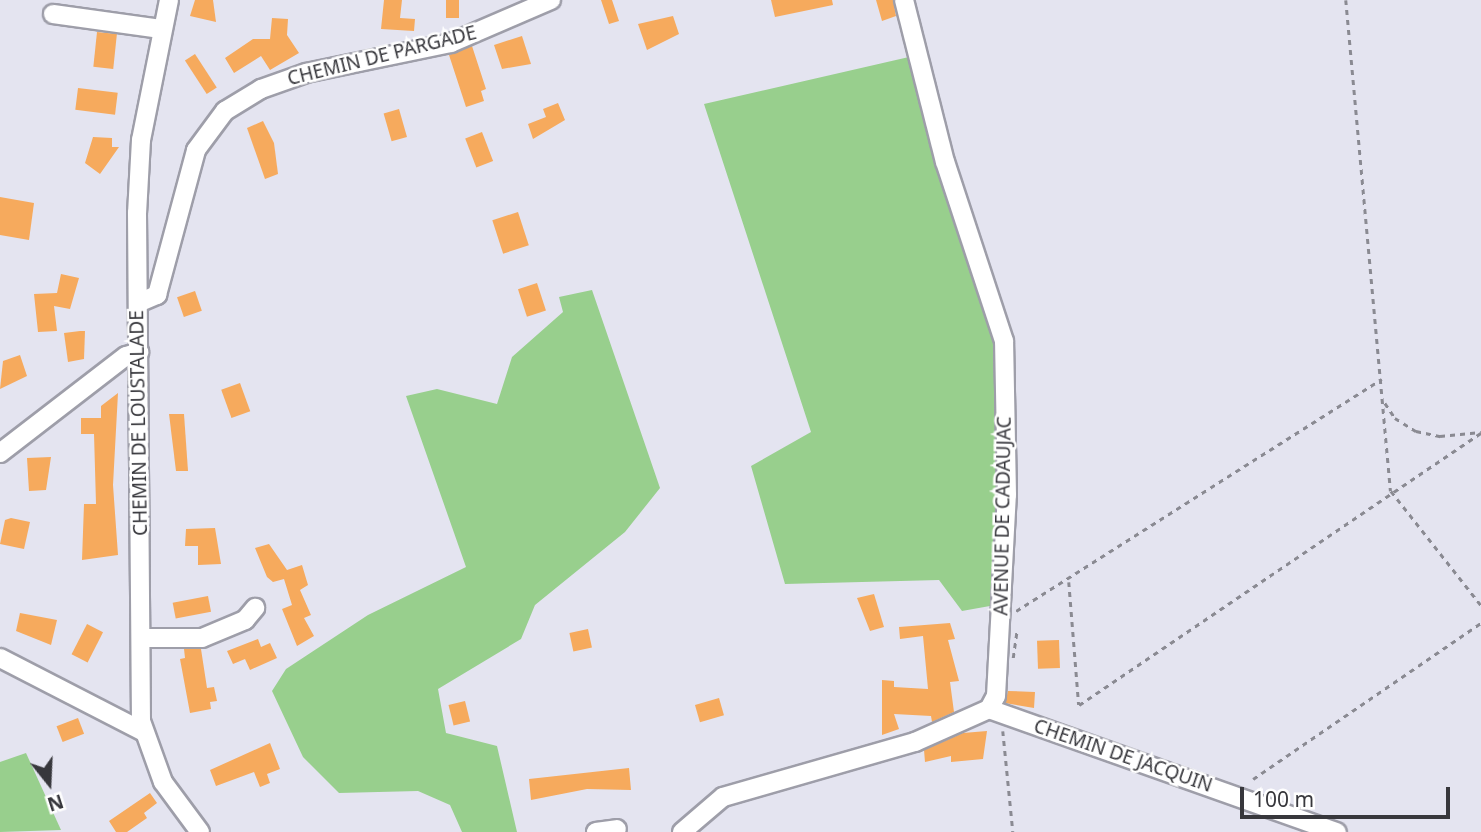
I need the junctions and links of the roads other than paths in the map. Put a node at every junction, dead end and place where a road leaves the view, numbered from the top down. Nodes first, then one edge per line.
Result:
1 (169, 0) edge
2 (551, 0) edge
3 (904, 0) edge
4 (53, 14) dead end
5 (161, 29) junction
6 (138, 303) junction
7 (139, 352) junction
8 (0, 453) edge
9 (255, 608) dead end
10 (141, 638) junction
11 (0, 659) edge
12 (992, 710) junction
13 (142, 731) junction
14 (617, 829) dead end
15 (200, 832) edge
16 (596, 832) edge
17 (682, 832) edge
18 (1337, 832) edge

1 - 5 street, CHEMIN DE LOUSTALADE
2 - 6 street, CHEMIN DE PARGADE
3 - 12 street, AVENUE DE CADAUJAC
4 - 5 street
5 - 6 street, CHEMIN DE LOUSTALADE
6 - 7 street, CHEMIN DE LOUSTALADE
7 - 8 street
7 - 10 street, CHEMIN DE LOUSTALADE
9 - 10 street
10 - 13 street, CHEMIN DE LOUSTALADE
11 - 13 street
12 - 17 street
12 - 18 street, CHEMIN DE JACQUIN
13 - 15 street, CHEMIN DE LOUSTALADE
14 - 16 street

